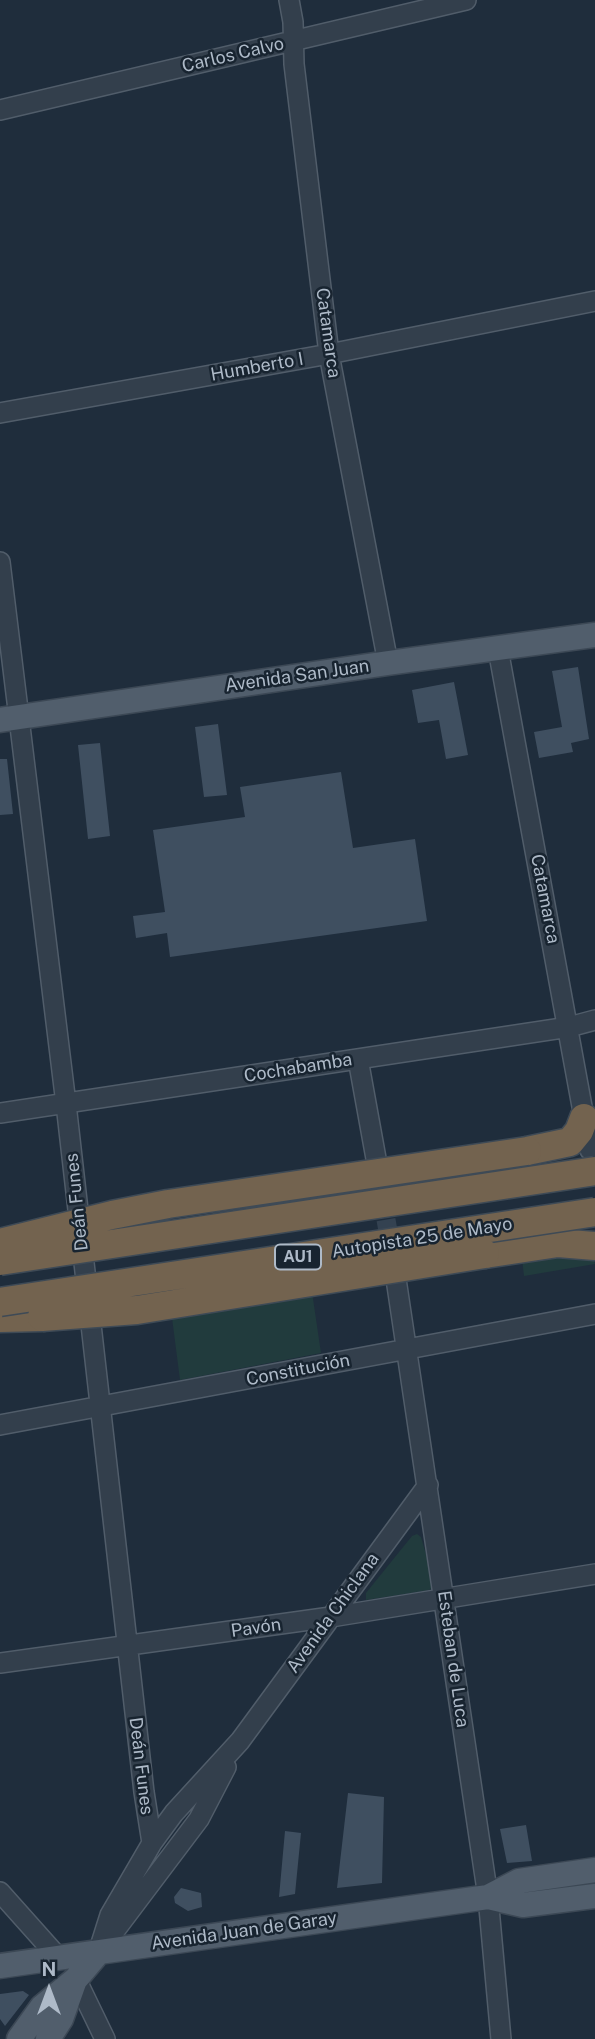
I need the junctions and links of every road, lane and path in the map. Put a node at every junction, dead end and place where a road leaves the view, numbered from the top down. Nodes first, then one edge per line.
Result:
1 (289, 0) edge
2 (466, 0) edge
3 (293, 41) junction
4 (0, 110) edge
5 (595, 301) edge
6 (329, 354) junction
7 (0, 413) edge
8 (0, 562) edge
9 (595, 635) edge
10 (498, 649) junction
11 (388, 663) junction
12 (9, 719) edge
13 (595, 1020) edge
14 (569, 1027) junction
15 (358, 1059) junction
16 (66, 1104) junction
17 (0, 1113) edge
18 (584, 1118) junction
19 (592, 1161) edge
20 (377, 1164) dead end
21 (595, 1212) edge
22 (0, 1243) edge
23 (595, 1246) edge
24 (0, 1261) edge
25 (396, 1279) dead end
26 (0, 1302) edge
27 (595, 1314) edge
28 (0, 1318) edge
29 (407, 1349) junction
30 (100, 1407) junction
31 (0, 1424) edge
32 (428, 1485) junction
33 (595, 1574) edge
34 (444, 1597) junction
35 (331, 1617) junction
36 (127, 1646) junction
37 (0, 1663) edge
38 (240, 1741) junction
39 (152, 1843) junction
40 (595, 1870) edge
41 (0, 1892) edge
42 (595, 1896) edge
43 (488, 1897) junction
44 (98, 1953) junction
45 (58, 1957) junction
46 (0, 1966) edge
47 (76, 1979) junction
48 (19, 2039) edge
49 (48, 2039) edge
50 (105, 2039) edge
51 (501, 2039) edge

1 - 3 street, Catamarca
2 - 3 street, Carlos Calvo
3 - 4 street, Carlos Calvo
3 - 6 street, Catamarca
5 - 6 street, Humberto I
6 - 7 street, Humberto I
6 - 11 street, Catamarca
8 - 12 street, Deán Funes
9 - 10 main road, Avenida San Juan
10 - 11 main road, Avenida San Juan
10 - 14 street, Catamarca
11 - 12 main road, Avenida San Juan
12 - 16 street, Deán Funes
13 - 14 street, Cochabamba
14 - 15 street, Cochabamba
14 - 18 street, Catamarca
15 - 16 street, Cochabamba
15 - 20 street
16 - 17 street, Cochabamba
16 - 30 street, Deán Funes
18 - 19 street, Catamarca
18 - 22 highway, bridge
19 - 24 highway, AU1, bridge
21 - 26 highway, Autopista 25 de Mayo / AU1, bridge
23 - 28 highway, bridge
25 - 29 street, Esteban de Luca
27 - 29 street, Constitución
29 - 30 street, Constitución
29 - 32 street, Esteban de Luca
30 - 31 street, Constitución
30 - 36 street, Deán Funes
32 - 34 street, Esteban de Luca
32 - 35 street, Avenida Chiclana
33 - 34 street, Pavón
34 - 35 street, Pavón
34 - 43 street, Esteban de Luca
35 - 36 street, Pavón
35 - 38 street, Avenida Chiclana
36 - 37 street, Pavón
36 - 39 street, Deán Funes
38 - 39 street, Avenida Chiclana
38 - 44 street, Avenida Chiclana
39 - 44 street, Avenida Chiclana
40 - 43 main road, Avenida Juan de Garay
41 - 45 street
42 - 43 main road, Avenida Juan de Garay
43 - 44 main road, Avenida Juan de Garay
43 - 51 street, Esteban de Luca
44 - 45 main road, Avenida Juan de Garay
44 - 47 main road, Avenida Chiclana
45 - 46 main road, Avenida Juan de Garay
47 - 48 main road, Avenida Chiclana
47 - 49 main road, Avenida Chiclana
47 - 50 street

